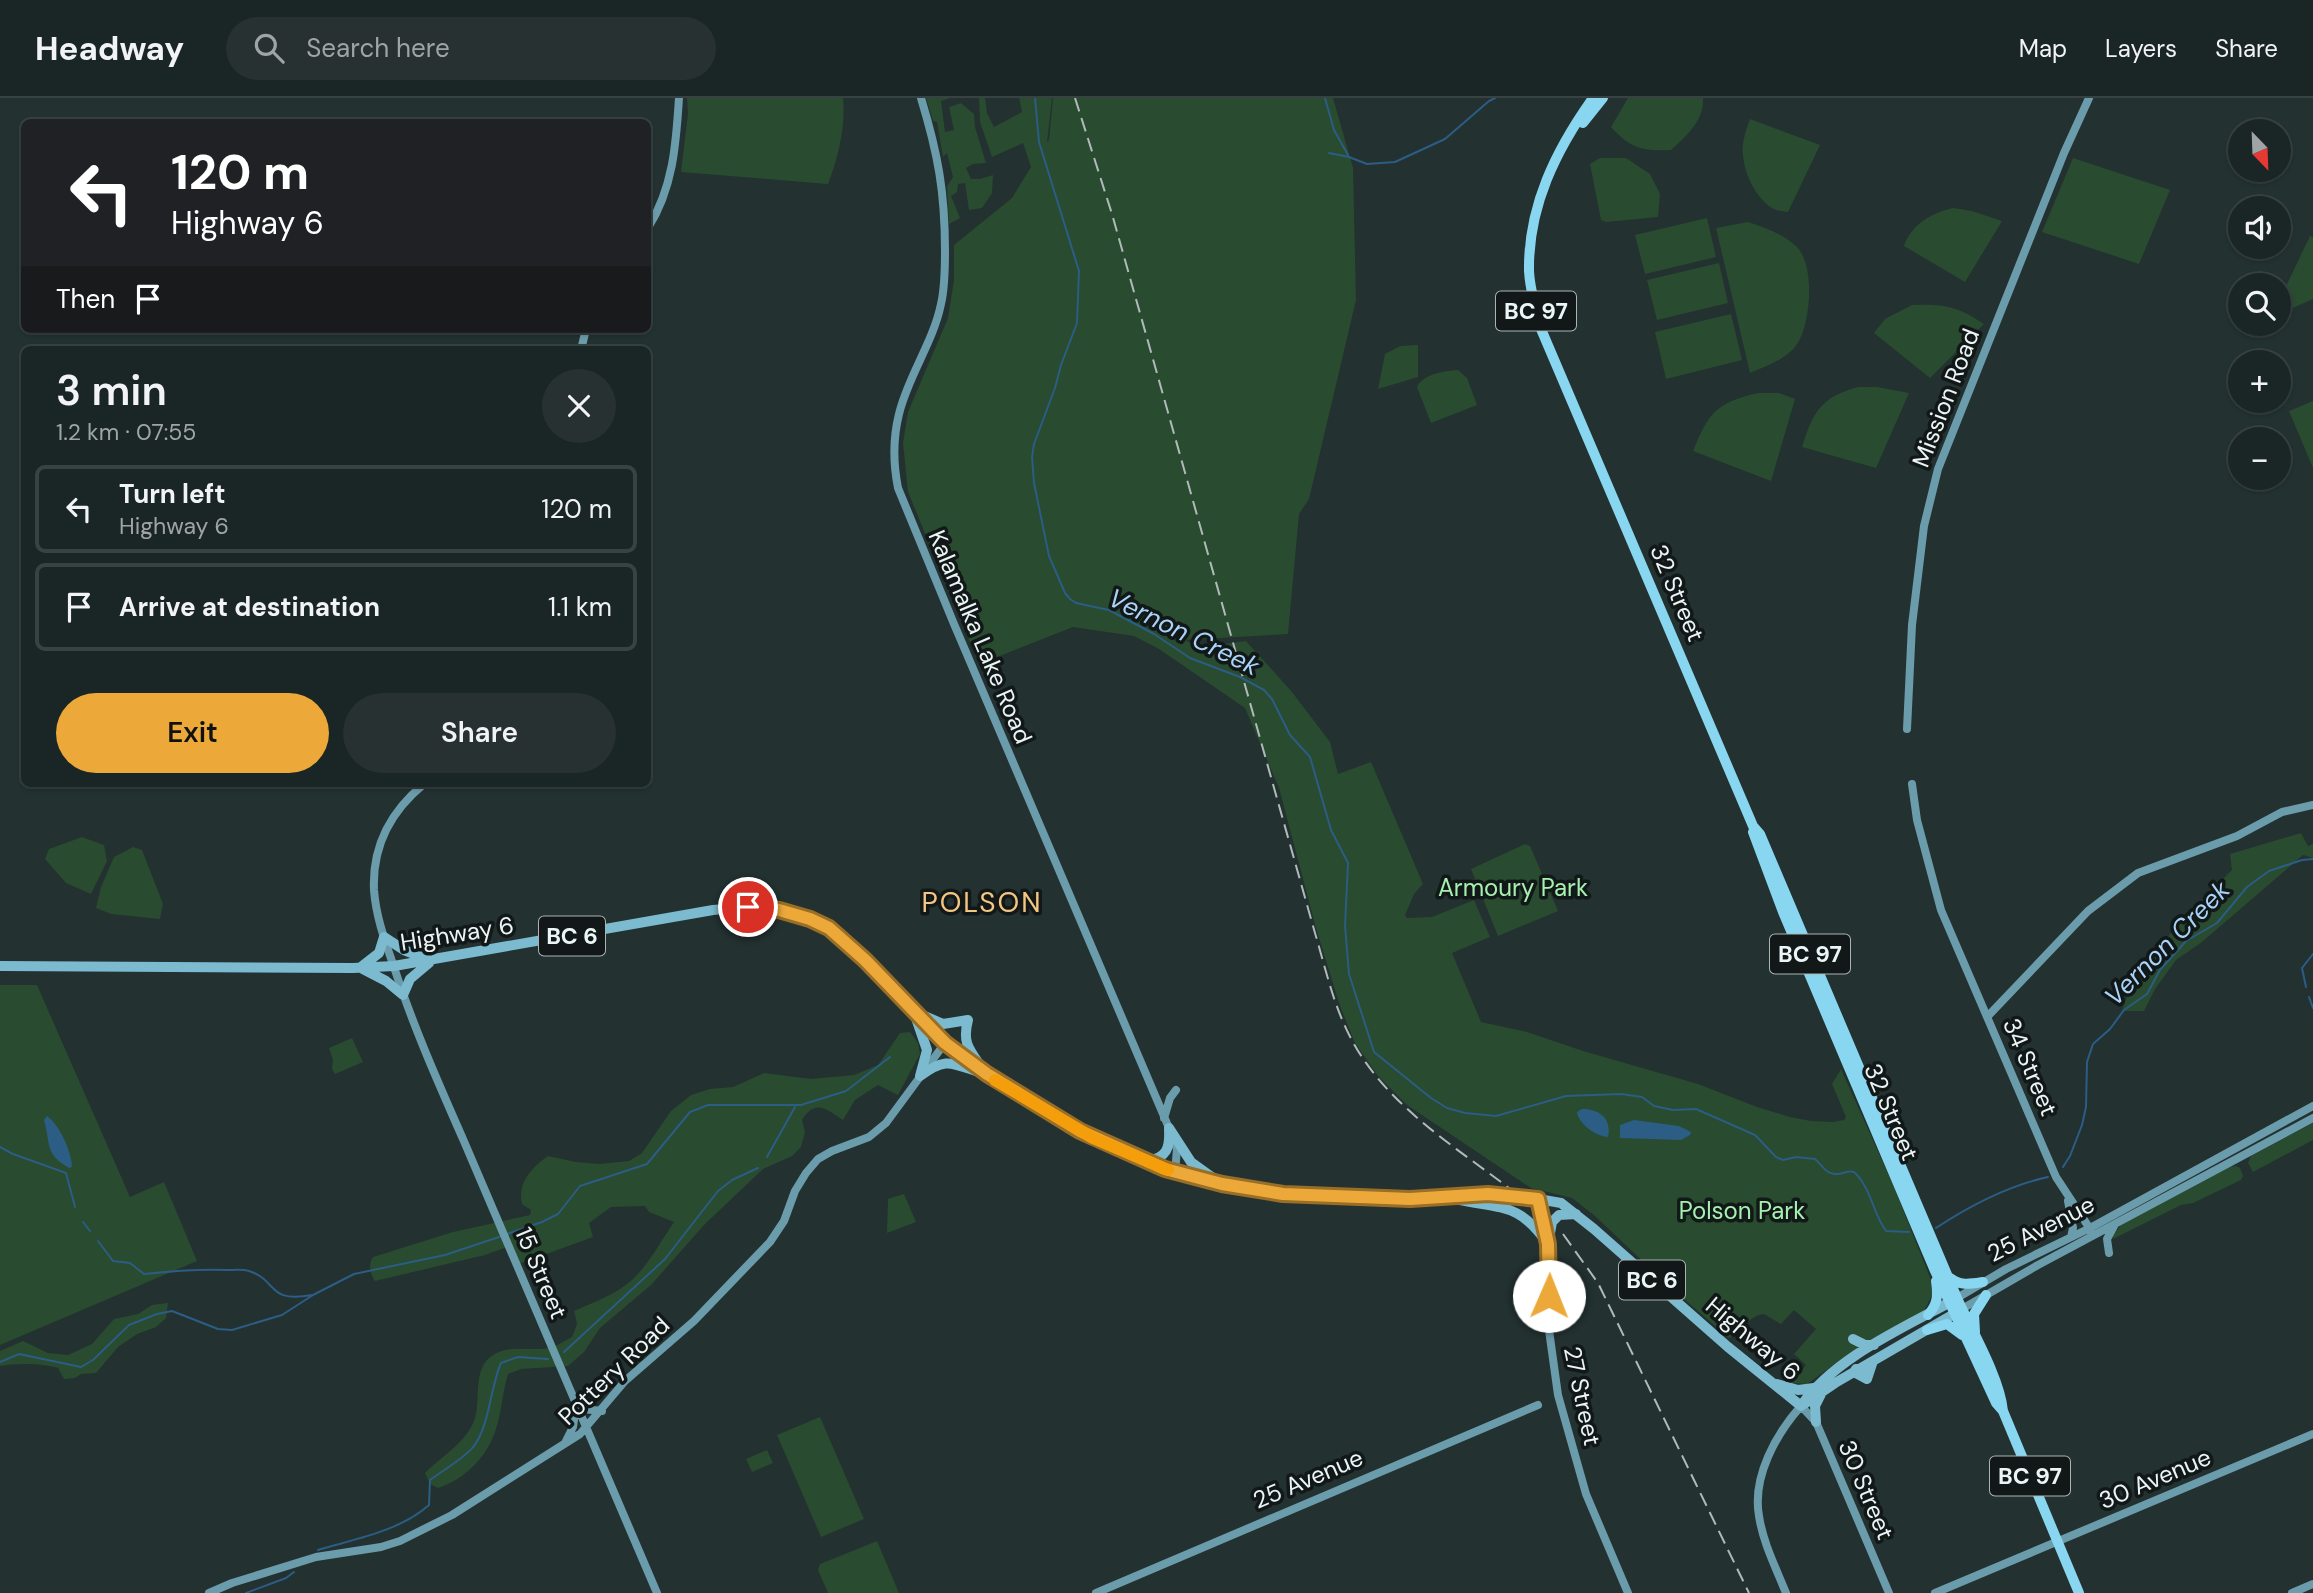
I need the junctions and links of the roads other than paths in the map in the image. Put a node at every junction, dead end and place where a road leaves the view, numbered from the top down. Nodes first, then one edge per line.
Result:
1 (679, 98) edge
2 (921, 98) edge
3 (1593, 98) edge
4 (1603, 98) edge
5 (2089, 98) edge
6 (1558, 156) junction
7 (651, 223) edge
8 (1907, 729) dead end
9 (1912, 784) dead end
10 (421, 787) edge
11 (2313, 805) edge
12 (1753, 826) junction
13 (384, 937) junction
14 (432, 961) junction
15 (0, 966) edge
16 (394, 966) junction
17 (360, 967) junction
18 (403, 995) junction
19 (913, 1011) junction
20 (1988, 1016) junction
21 (945, 1043) junction
22 (987, 1074) junction
23 (920, 1076) junction
24 (1176, 1090) dead end
25 (2313, 1107) edge
26 (1164, 1118) junction
27 (2313, 1118) edge
28 (1169, 1128) junction
29 (1143, 1160) junction
30 (1175, 1171) junction
31 (1222, 1184) junction
32 (2065, 1191) junction
33 (1449, 1198) junction
34 (1538, 1199) junction
35 (1576, 1214) junction
36 (2119, 1221) junction
37 (2092, 1231) junction
38 (2071, 1237) junction
39 (1548, 1244) junction
40 (2109, 1253) dead end
41 (1936, 1271) junction
42 (1948, 1276) junction
43 (1983, 1282) junction
44 (1986, 1294) junction
45 (1956, 1305) junction
46 (1928, 1315) junction
47 (1901, 1330) junction
48 (1927, 1330) junction
49 (1972, 1340) junction
50 (1875, 1345) junction
51 (1850, 1359) junction
52 (1854, 1372) junction
53 (1770, 1381) junction
54 (1818, 1391) junction
55 (576, 1405) junction
56 (1538, 1405) dead end
57 (1801, 1406) junction
58 (602, 1411) junction
59 (1816, 1422) junction
60 (586, 1429) junction
61 (2313, 1434) edge
62 (564, 1444) junction
63 (2057, 1541) junction
64 (2313, 1584) edge
65 (209, 1593) edge
66 (657, 1593) edge
67 (1096, 1593) edge
68 (1628, 1593) edge
69 (1787, 1593) edge
70 (1889, 1593) edge
71 (1936, 1593) edge
72 (2080, 1593) edge
73 (2292, 1593) edge

1 - 7 street
2 - 26 street, Kalamalka Lake Road
3 - 6 highway, BC 97
4 - 6 highway, BC 97
5 - 8 street, Mission Road
6 - 12 highway, 32 Street / BC 97
9 - 20 street, 34 Street
10 - 13 street, 15 Street
11 - 20 street
12 - 41 highway, 32 Street / BC 97
12 - 42 highway, 32 Street / BC 97
13 - 14 main road
13 - 16 street, 15 Street
13 - 17 main road
14 - 16 main road, Highway 6 / BC 6
14 - 18 main road
14 - 19 main road, Highway 6 / BC 6
15 - 17 main road, Highway 6 / BC 6
16 - 17 main road, Highway 6 / BC 6
16 - 18 street, 15 Street
17 - 18 main road
18 - 55 street, 15 Street
19 - 21 main road, Highway 6 / BC 6
19 - 22 main road
19 - 23 main road
20 - 32 street, 34 Street
21 - 22 main road, Highway 6 / BC 6
21 - 23 street, Pottery Road
22 - 23 main road
22 - 29 main road, Highway 6 / BC 6
23 - 58 street, Pottery Road
24 - 26 street
25 - 37 street, 25 Avenue
26 - 28 street, Kalamalka Lake Road
27 - 36 street, 25 Avenue
28 - 29 main road
28 - 30 street, Kalamalka Lake Road
28 - 31 main road
29 - 30 main road, Highway 6 / BC 6
30 - 31 main road, Highway 6 / BC 6
31 - 33 main road, Highway 6 / BC 6
32 - 37 street, 34 Street
32 - 38 street
33 - 34 main road, Highway 6 / BC 6
33 - 39 main road
34 - 35 main road, Highway 6 / BC 6
34 - 39 street, 27 Street
35 - 39 main road
35 - 53 main road, Highway 6 / BC 6
36 - 37 street, 25 Avenue
36 - 40 street
37 - 38 street, 25 Avenue
37 - 44 street, 25 Avenue
38 - 43 street, 25 Avenue
39 - 68 street, 27 Street
41 - 45 highway, 32 Street / BC 97
41 - 46 highway
42 - 43 highway
42 - 45 highway, 32 Street / BC 97
43 - 45 street, 25 Avenue
44 - 45 street, 25 Avenue
44 - 49 highway
45 - 46 main road, 25 Avenue
45 - 48 main road, 25 Avenue
45 - 49 highway, 32 Street / BC 97
46 - 47 main road, 25 Avenue
47 - 50 main road, 25 Avenue
47 - 52 main road
48 - 49 highway
48 - 52 main road, 25 Avenue
49 - 63 highway, 32 Street / BC 97
50 - 51 main road, 25 Avenue
50 - 51 main road
51 - 54 main road, 25 Avenue
52 - 54 main road, 25 Avenue
53 - 54 main road
53 - 57 main road, Highway 6 / BC 6
54 - 57 main road, 25 Avenue
54 - 59 main road
55 - 58 street
55 - 60 street, 15 Street
55 - 62 street
56 - 67 street, 25 Avenue
57 - 59 street, 30 Street
57 - 69 street, 25 Avenue
58 - 60 street, Pottery Road
59 - 70 street, 30 Street
60 - 62 street, Pottery Road
60 - 66 street, 15 Street
61 - 63 street, 30 Avenue
62 - 65 street, Pottery Road
63 - 71 street, 30 Avenue
63 - 72 highway, 32 Street / BC 97
64 - 73 street

